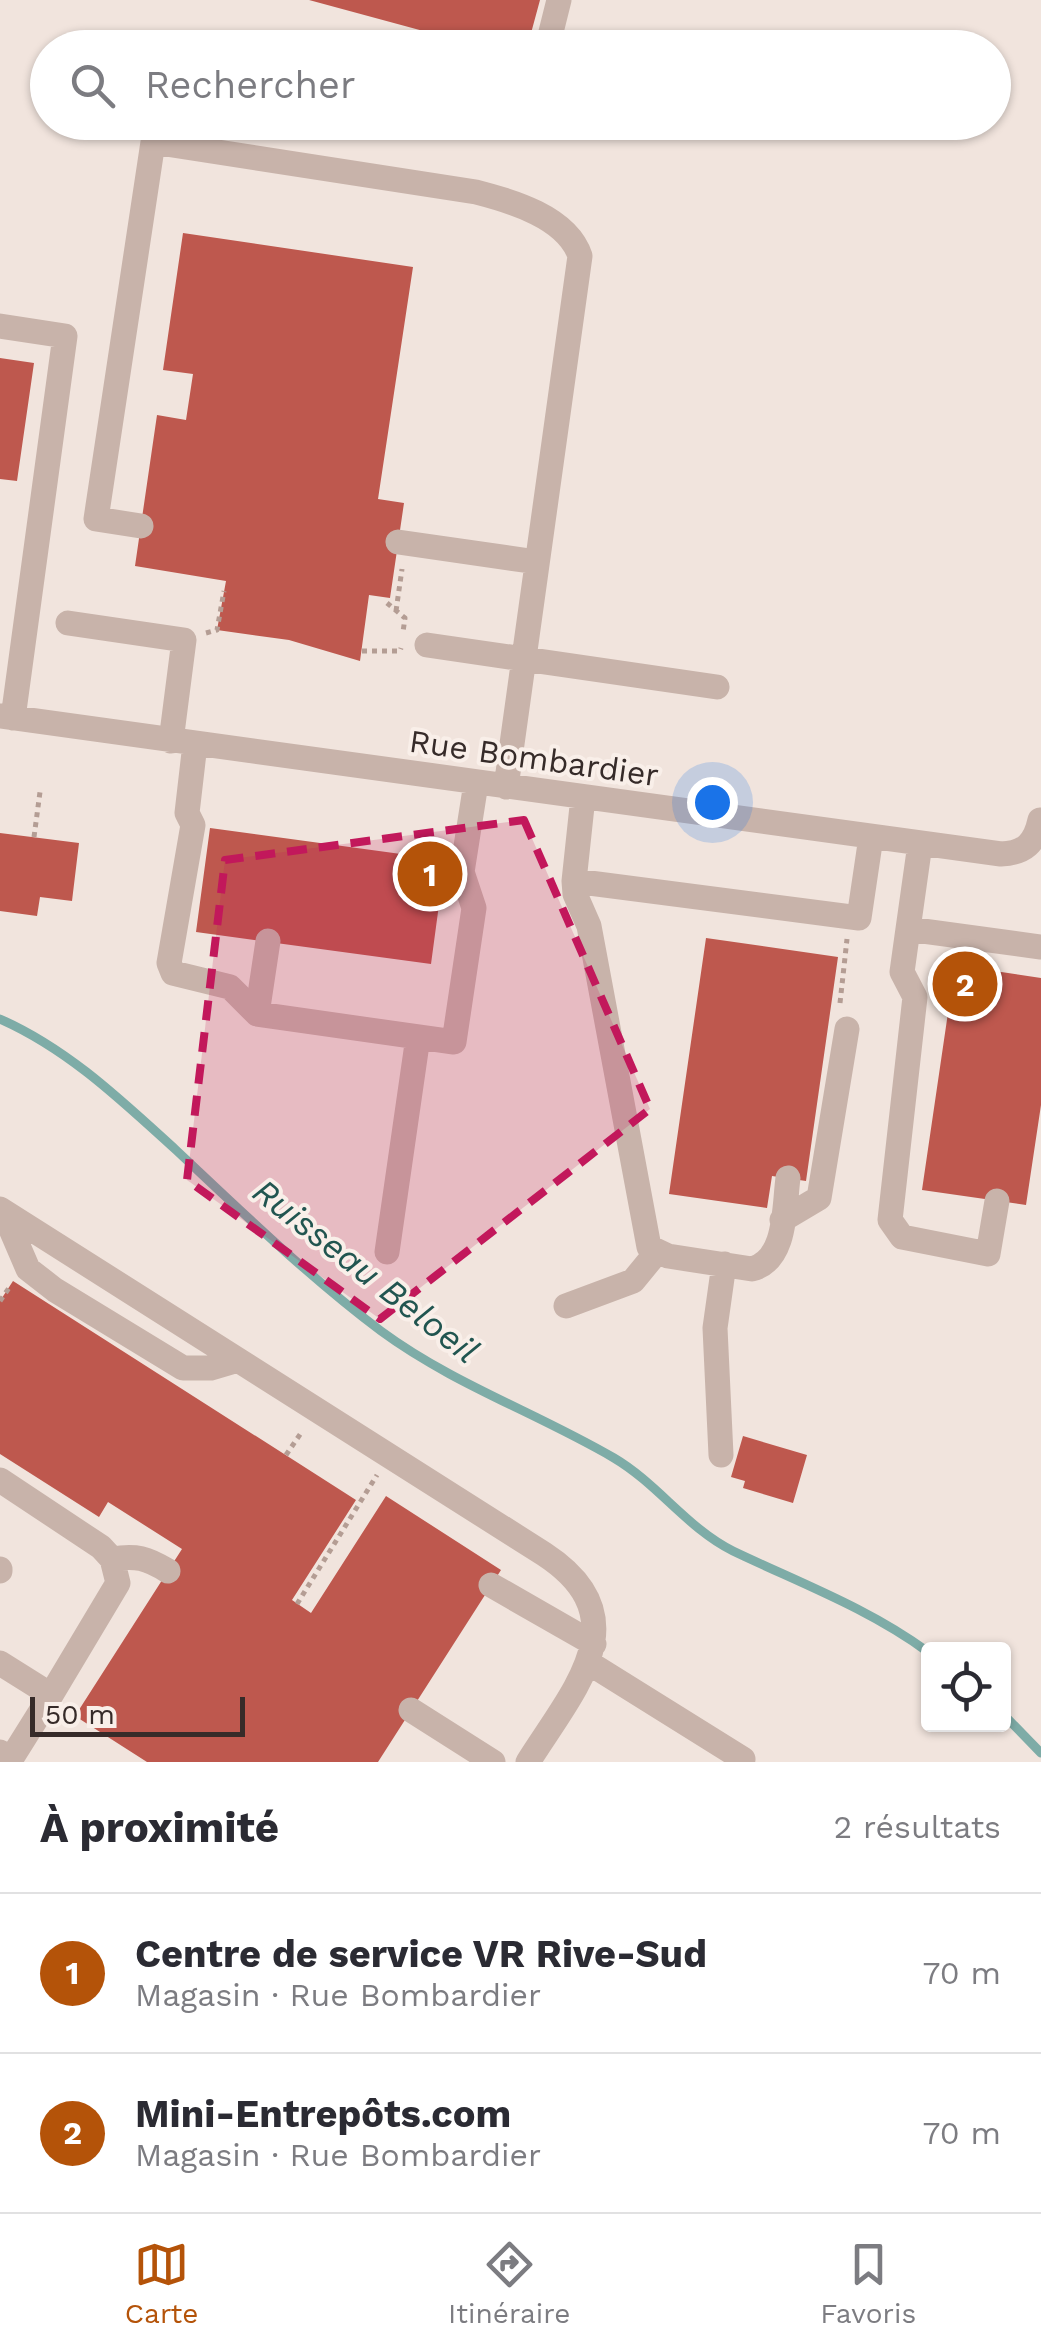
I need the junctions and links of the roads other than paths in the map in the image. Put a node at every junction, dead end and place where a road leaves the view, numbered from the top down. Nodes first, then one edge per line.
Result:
1 (559, 0) edge
2 (552, 30) edge
3 (0, 326) edge
4 (142, 526) dead end
5 (398, 542) dead end
6 (536, 562) junction
7 (68, 623) dead end
8 (427, 646) dead end
9 (523, 660) junction
10 (718, 687) dead end
11 (6, 717) edge
12 (183, 743) junction
13 (476, 783) junction
14 (506, 787) junction
15 (583, 797) junction
16 (1040, 820) edge
17 (872, 837) junction
18 (920, 844) junction
19 (574, 881) junction
20 (908, 929) junction
21 (268, 942) dead end
22 (1041, 948) edge
23 (257, 1014) junction
24 (843, 1020) road end
25 (418, 1037) junction
26 (788, 1178) dead end
27 (996, 1201) dead end
28 (1, 1212) edge
29 (782, 1220) junction
30 (387, 1252) dead end
31 (656, 1253) junction
32 (724, 1264) junction
33 (566, 1306) dead end
34 (238, 1360) junction
35 (722, 1454) dead end
36 (0, 1480) edge
37 (112, 1559) junction
38 (168, 1570) dead end
39 (491, 1585) dead end
40 (592, 1653) junction
41 (0, 1664) edge
42 (51, 1695) junction
43 (411, 1710) dead end
44 (0, 1752) edge
45 (493, 1762) edge
46 (528, 1762) edge
47 (741, 1762) edge

1 - 2 street
3 - 11 street
4 - 6 street
5 - 6 street
6 - 9 street
7 - 12 street
8 - 9 street
9 - 10 street
9 - 14 street
11 - 12 street, Rue Bombardier
12 - 13 street, Rue Bombardier
12 - 23 street
13 - 14 street, Rue Bombardier
13 - 25 street
14 - 15 street, Rue Bombardier
15 - 17 street, Rue Bombardier
15 - 19 street
16 - 18 street, Rue Bombardier
17 - 18 street, Rue Bombardier
17 - 19 street
18 - 20 street
19 - 31 street
20 - 22 street
20 - 27 street
21 - 23 street
23 - 25 street
24 - 29 street
25 - 30 street
26 - 29 street
28 - 34 street
28 - 34 street
29 - 32 street
31 - 32 street
31 - 33 street
32 - 35 street
34 - 40 street
36 - 37 street
37 - 38 street
37 - 42 street
39 - 40 street
40 - 46 street
40 - 47 street
41 - 42 street
42 - 44 street
43 - 45 street

